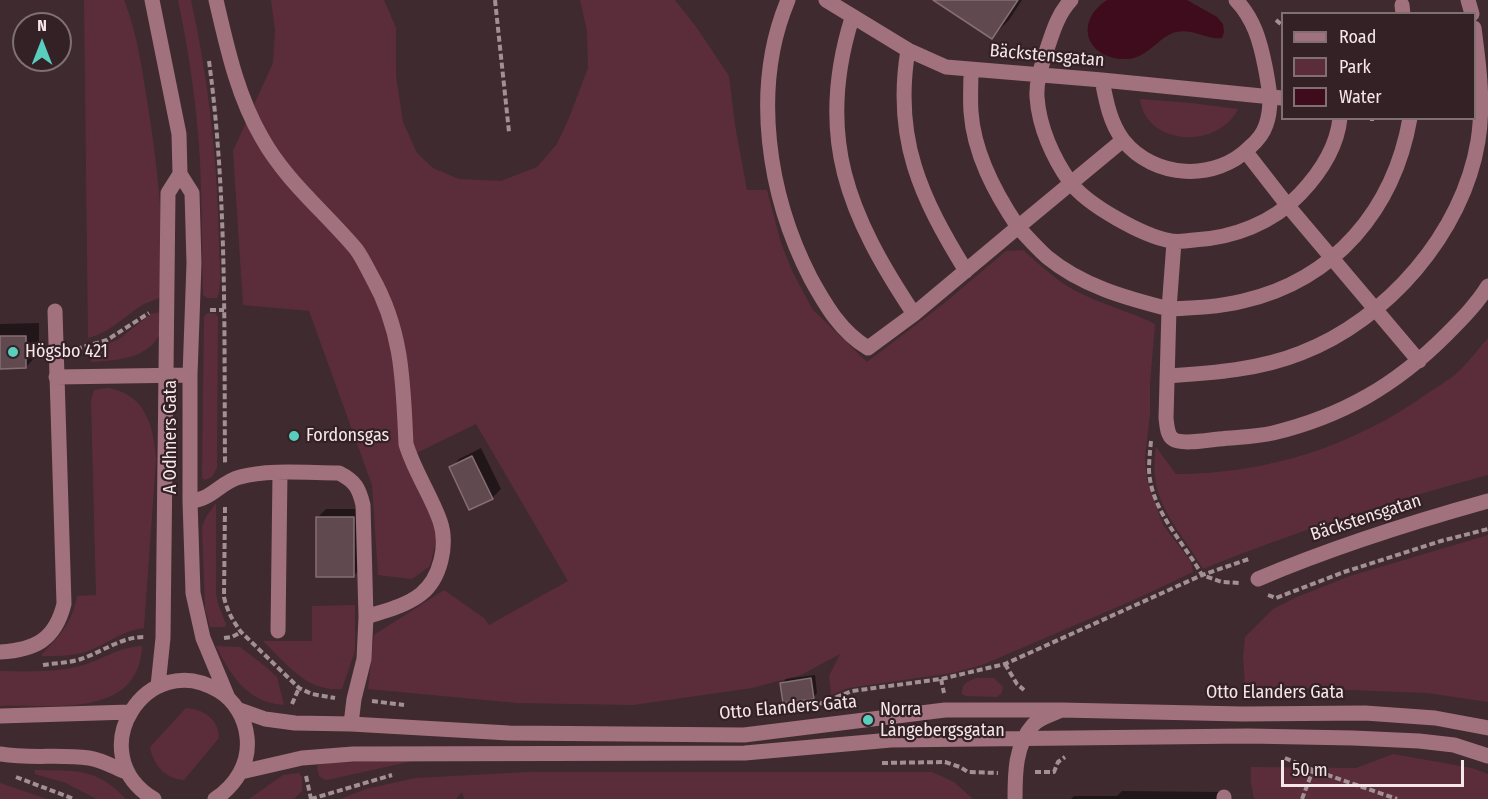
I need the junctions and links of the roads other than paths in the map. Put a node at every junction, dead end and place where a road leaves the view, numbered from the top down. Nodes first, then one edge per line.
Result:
1 (152, 0) edge
2 (216, 0) edge
3 (788, 0) edge
4 (826, 0) edge
5 (1071, 0) edge
6 (1236, 0) edge
7 (852, 18) junction
8 (908, 51) junction
9 (1476, 53) edge
10 (971, 70) junction
11 (1038, 75) junction
12 (1102, 80) junction
13 (1277, 98) edge
14 (1481, 116) edge
15 (1340, 120) edge
16 (1410, 120) edge
17 (1123, 140) junction
18 (1246, 152) junction
19 (180, 174) junction
20 (1071, 183) junction
21 (1288, 206) junction
22 (1018, 227) junction
23 (1174, 242) junction
24 (1333, 257) junction
25 (966, 271) junction
26 (1488, 286) edge
27 (1169, 309) junction
28 (1377, 309) junction
29 (55, 311) dead end
30 (914, 314) junction
31 (1419, 361) junction
32 (165, 375) junction
33 (190, 375) junction
34 (1167, 376) junction
35 (56, 377) junction
36 (280, 473) junction
37 (190, 501) junction
38 (1488, 501) edge
39 (1258, 579) road end
40 (366, 617) junction
41 (278, 631) dead end
42 (0, 651) edge
43 (158, 686) junction
44 (233, 704) junction
45 (1061, 710) junction
46 (130, 712) junction
47 (0, 716) edge
48 (351, 724) junction
49 (1488, 728) edge
50 (1023, 739) junction
51 (0, 754) edge
52 (1488, 756) edge
53 (128, 773) junction
54 (239, 775) junction
55 (149, 797) edge
56 (215, 799) edge
57 (232, 799) edge
58 (1015, 799) edge

1 - 19 street, A Odhners Gata
2 - 40 street
3 - 30 street
4 - 7 street, Bäckstensgatan
5 - 11 street
6 - 13 street
7 - 8 street, Bäckstensgatan
7 - 30 street
8 - 10 street, Bäckstensgatan
8 - 25 street
9 - 14 street
10 - 11 street, Bäckstensgatan
10 - 22 street
11 - 12 street, Bäckstensgatan
11 - 20 street
12 - 13 street, Bäckstensgatan
12 - 17 street
13 - 18 street
14 - 28 street
15 - 21 street
16 - 24 street
17 - 18 street
17 - 20 street
18 - 21 street
19 - 32 street, A Odhners Gata
19 - 33 street, A Odhners Gata
20 - 22 street
20 - 23 street
21 - 23 street
21 - 24 street
22 - 25 street
22 - 27 street
23 - 27 street
24 - 27 street
24 - 28 street
25 - 30 street
26 - 31 street
27 - 34 street
28 - 31 street
28 - 34 street
29 - 35 street
31 - 34 street
32 - 33 street
32 - 35 street
32 - 43 street, A Odhners Gata
33 - 37 street, A Odhners Gata
35 - 42 street
36 - 37 street
36 - 40 street
36 - 41 street
37 - 44 street, A Odhners Gata
38 - 39 street, Bäckstensgatan
40 - 48 street
43 - 44 street, Otto Elanders Gata
43 - 46 street
44 - 48 street, Otto Elanders Gata
44 - 54 street
45 - 48 street, Otto Elanders Gata
45 - 49 street, Otto Elanders Gata
45 - 50 street
46 - 47 street
46 - 53 street
50 - 52 street
50 - 54 street
50 - 58 street
51 - 53 street
53 - 55 street
54 - 56 street
54 - 57 street

